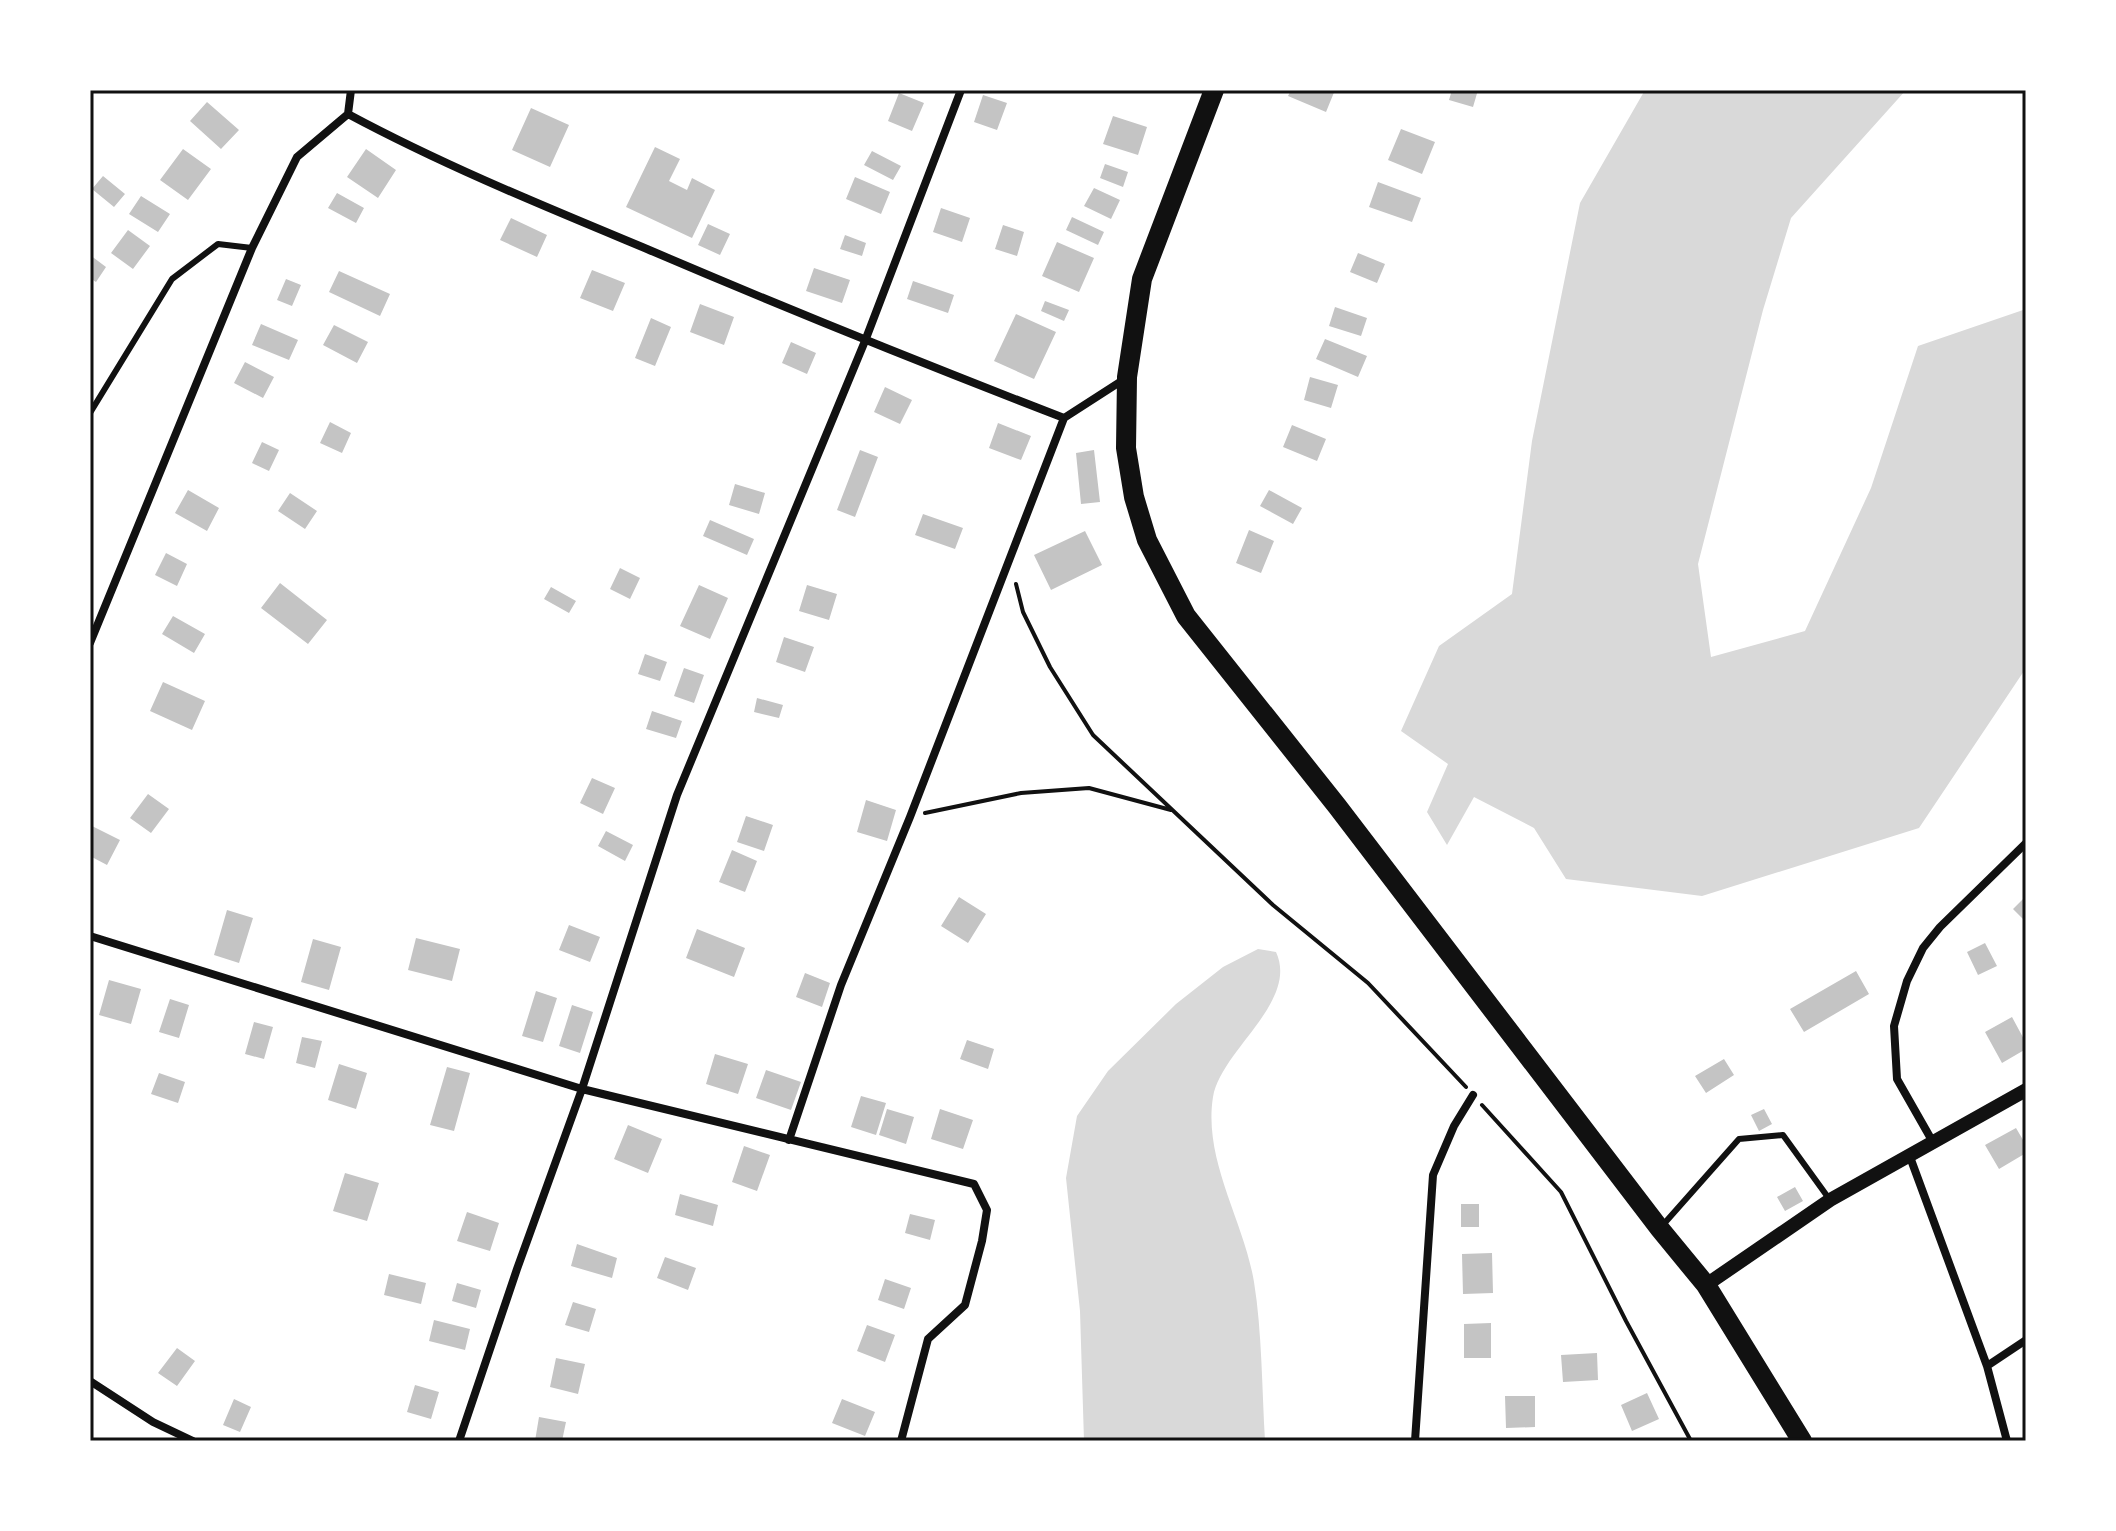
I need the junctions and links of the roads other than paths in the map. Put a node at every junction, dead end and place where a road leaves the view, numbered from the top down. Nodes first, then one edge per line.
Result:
1 (351, 90) edge
2 (961, 90) edge
3 (1214, 90) edge
4 (348, 114) junction
5 (252, 248) junction
6 (865, 341) junction
7 (1127, 377) junction
8 (90, 413) edge
9 (1064, 418) junction
10 (90, 643) edge
11 (2026, 843) edge
12 (90, 936) edge
13 (582, 1089) junction
14 (2026, 1090) edge
15 (1473, 1095) road end
16 (789, 1140) junction
17 (1934, 1144) junction
18 (1910, 1157) junction
19 (1830, 1200) junction
20 (1660, 1229) junction
21 (1706, 1285) junction
22 (2026, 1340) edge
23 (1987, 1366) junction
24 (90, 1381) edge
25 (193, 1441) edge
26 (459, 1441) edge
27 (901, 1441) edge
28 (1415, 1441) edge
29 (1802, 1441) edge
30 (2007, 1441) edge

1 - 4 street
2 - 6 street
3 - 7 main road
4 - 5 street
4 - 6 street
5 - 8 lane
5 - 10 street
6 - 9 street
6 - 13 street
7 - 9 street
7 - 20 main road
9 - 16 street
11 - 17 street
12 - 13 street
13 - 16 street
13 - 26 street
14 - 17 street
15 - 28 street
16 - 27 street
17 - 18 street
18 - 19 street
18 - 23 street
19 - 20 lane
19 - 21 street
20 - 21 main road
21 - 29 main road
22 - 23 street
23 - 30 street
24 - 25 street

